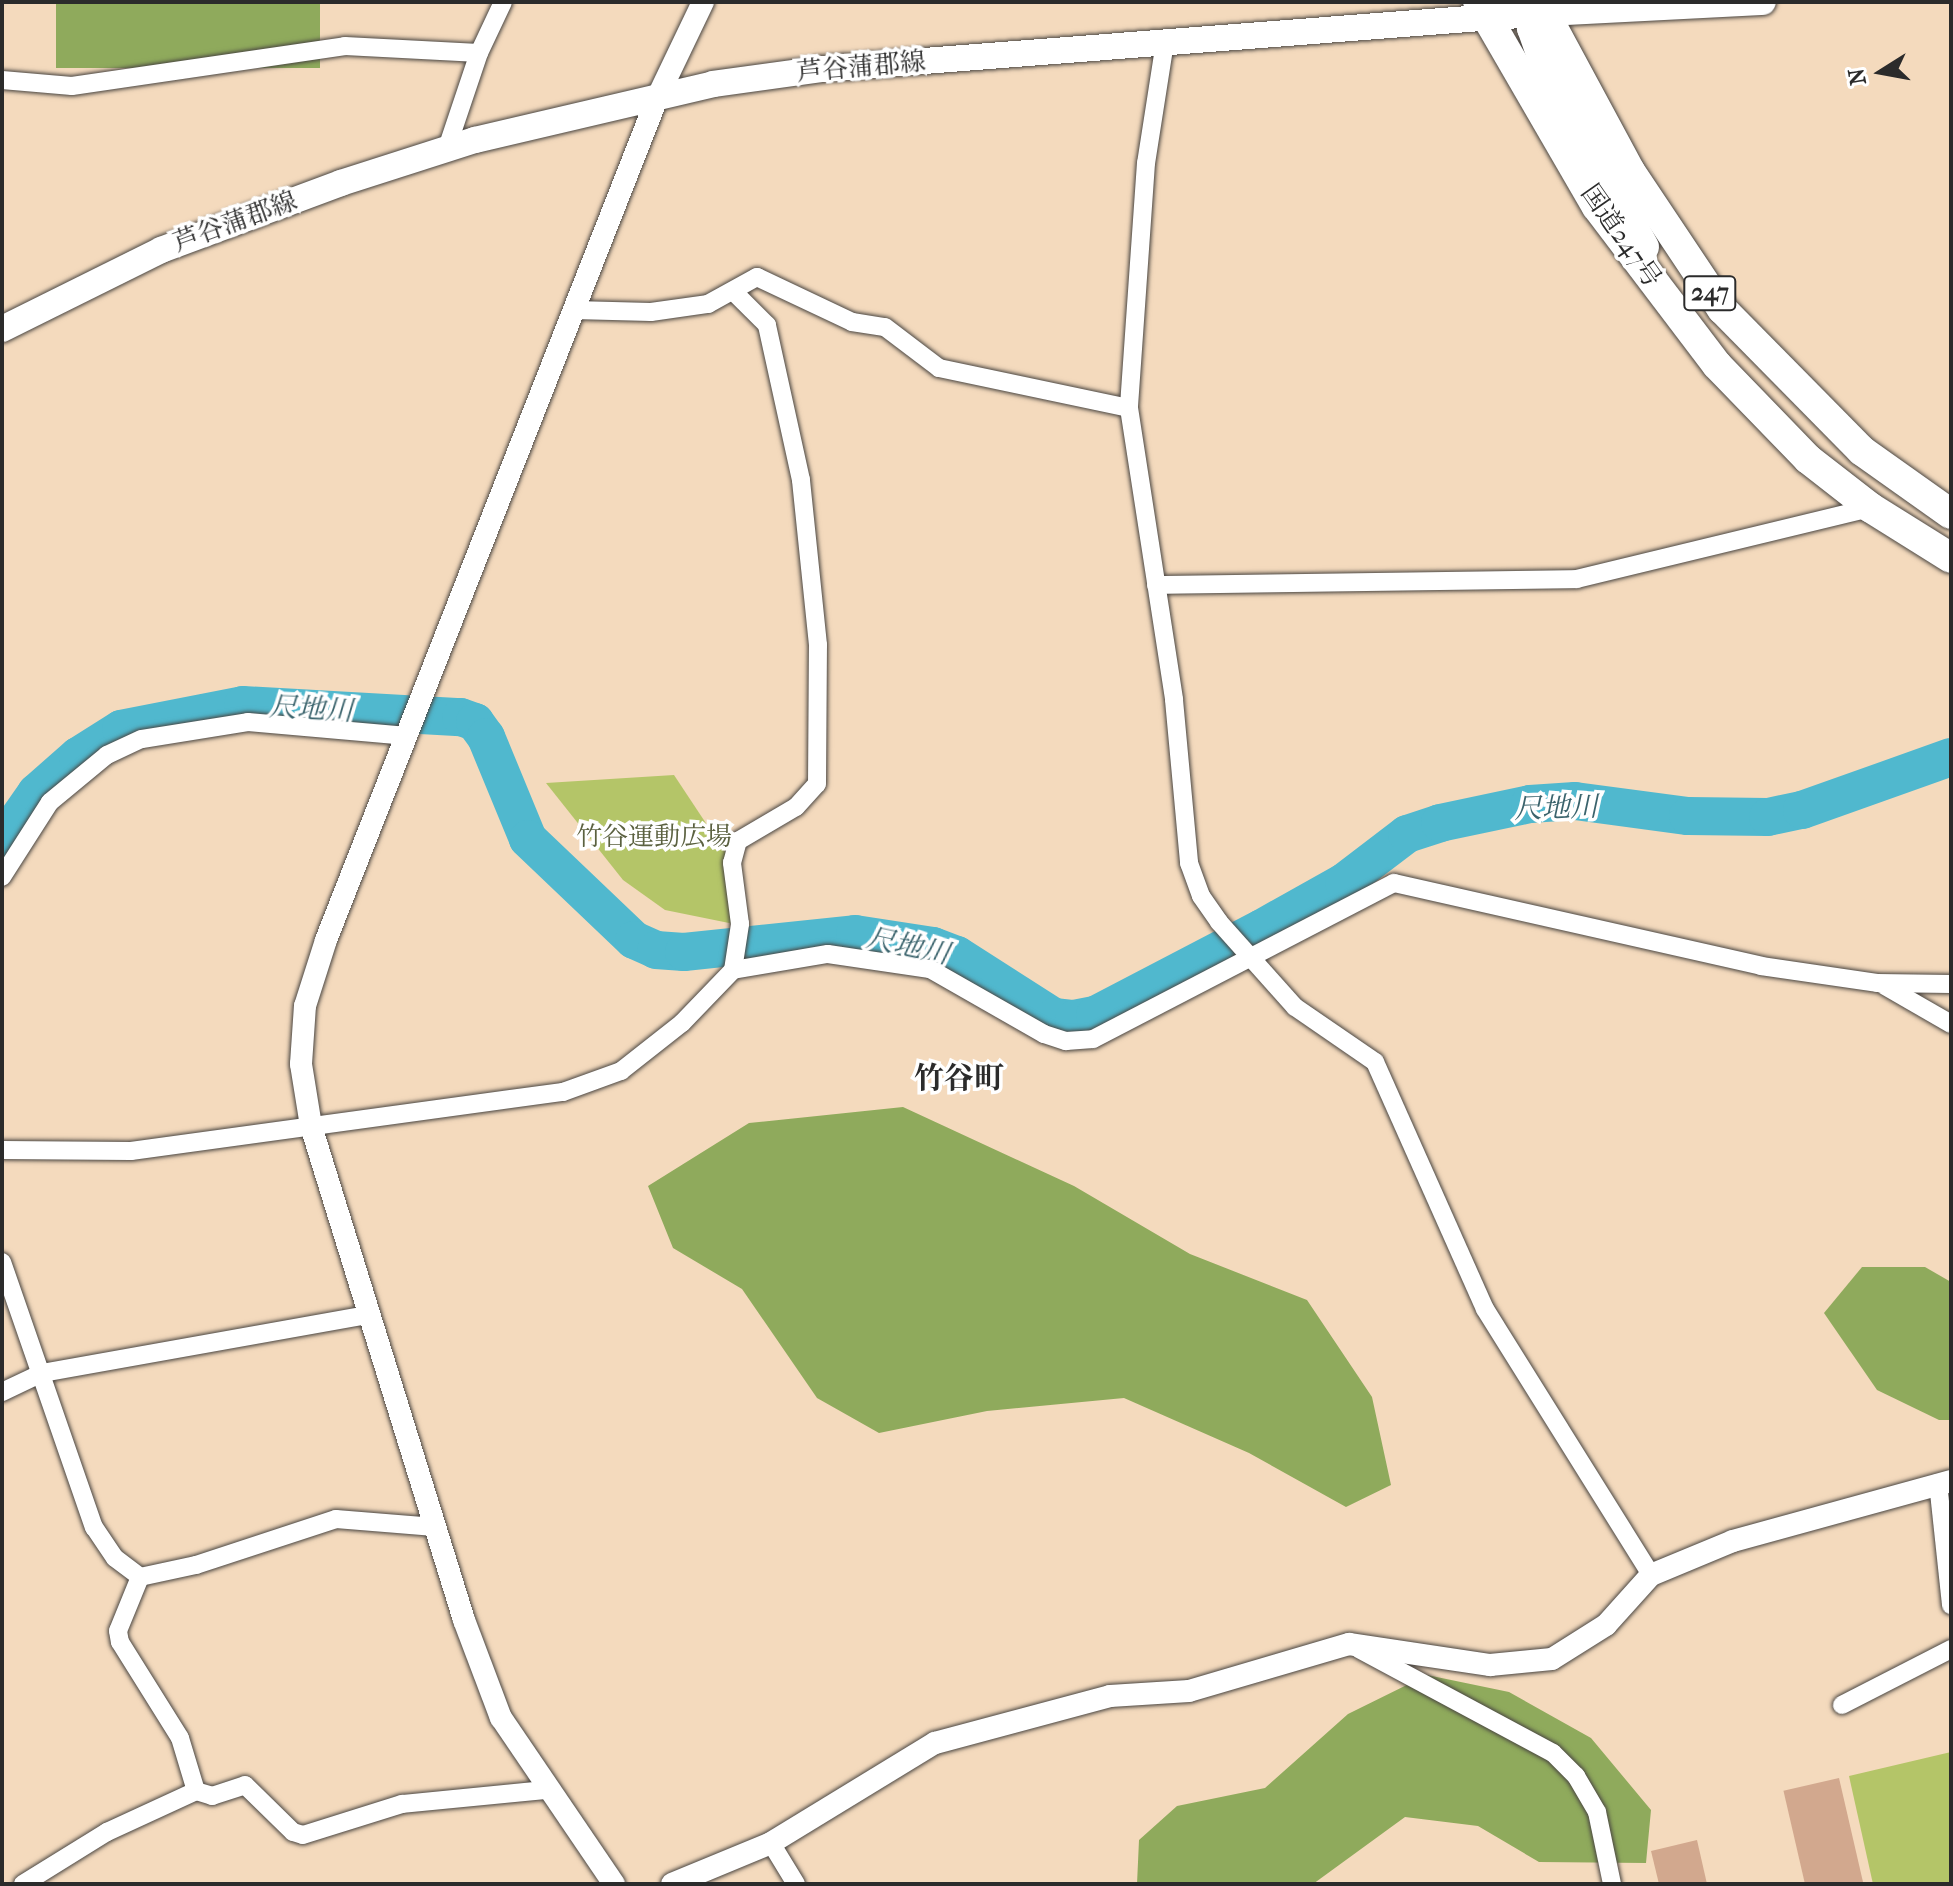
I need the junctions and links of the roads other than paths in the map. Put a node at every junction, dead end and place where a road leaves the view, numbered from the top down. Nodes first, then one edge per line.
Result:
1 (503, 2) edge
2 (703, 2) edge
3 (1763, 2) edge
4 (1488, 7) edge
5 (1542, 7) edge
6 (1165, 42) junction
7 (479, 53) junction
8 (2, 80) edge
9 (658, 96) junction
10 (447, 148) junction
11 (734, 292) junction
12 (1664, 298) junction
13 (574, 310) junction
14 (2, 329) edge
15 (1129, 408) junction
16 (1871, 508) junction
17 (1950, 512) edge
18 (1951, 558) edge
19 (1156, 585) junction
20 (408, 732) junction
21 (2, 877) edge
22 (1252, 956) junction
23 (734, 966) junction
24 (1877, 983) junction
25 (1951, 984) edge
26 (1951, 1024) edge
27 (311, 1126) junction
28 (2, 1150) edge
29 (2, 1262) edge
30 (369, 1315) junction
31 (42, 1373) junction
32 (2, 1392) edge
33 (1945, 1482) edge
34 (435, 1527) junction
35 (1651, 1575) junction
36 (140, 1577) junction
37 (1951, 1605) edge
38 (1349, 1644) junction
39 (1951, 1649) edge
40 (1842, 1705) dead end
41 (546, 1790) junction
42 (196, 1791) junction
43 (771, 1843) junction
44 (23, 1884) edge
45 (614, 1884) edge
46 (672, 1884) edge
47 (796, 1884) edge
48 (1612, 1884) edge

1 - 7 street
2 - 9 street
3 - 5 main road, 芦谷蒲郡線
4 - 5 main road, 芦谷蒲郡線
4 - 6 main road, 芦谷蒲郡線
4 - 12 highway, 国道247号 / 247
5 - 12 highway, 247
5 - 17 highway, 国道247号 / 247
6 - 9 main road, 芦谷蒲郡線
6 - 15 street
7 - 8 street
7 - 10 street
9 - 10 main road, 芦谷蒲郡線
9 - 13 street
10 - 14 main road, 芦谷蒲郡線
11 - 13 street
11 - 15 street
11 - 23 street
12 - 16 highway, 国道247号 / 247
13 - 20 street
15 - 19 street
16 - 18 highway, 国道247号 / 247
16 - 19 street
19 - 22 street
20 - 21 street
20 - 27 street
22 - 23 street
22 - 24 street
22 - 35 street
23 - 27 street
24 - 25 street
24 - 26 street
27 - 28 street
27 - 30 street
29 - 31 street
30 - 31 street
30 - 34 street
31 - 32 street
31 - 36 street
33 - 35 street
33 - 37 street
34 - 36 street
34 - 41 street
35 - 38 street
36 - 42 street
38 - 43 street
38 - 48 street
39 - 40 street
41 - 42 street
41 - 45 street
42 - 44 street
43 - 46 street
43 - 47 street

